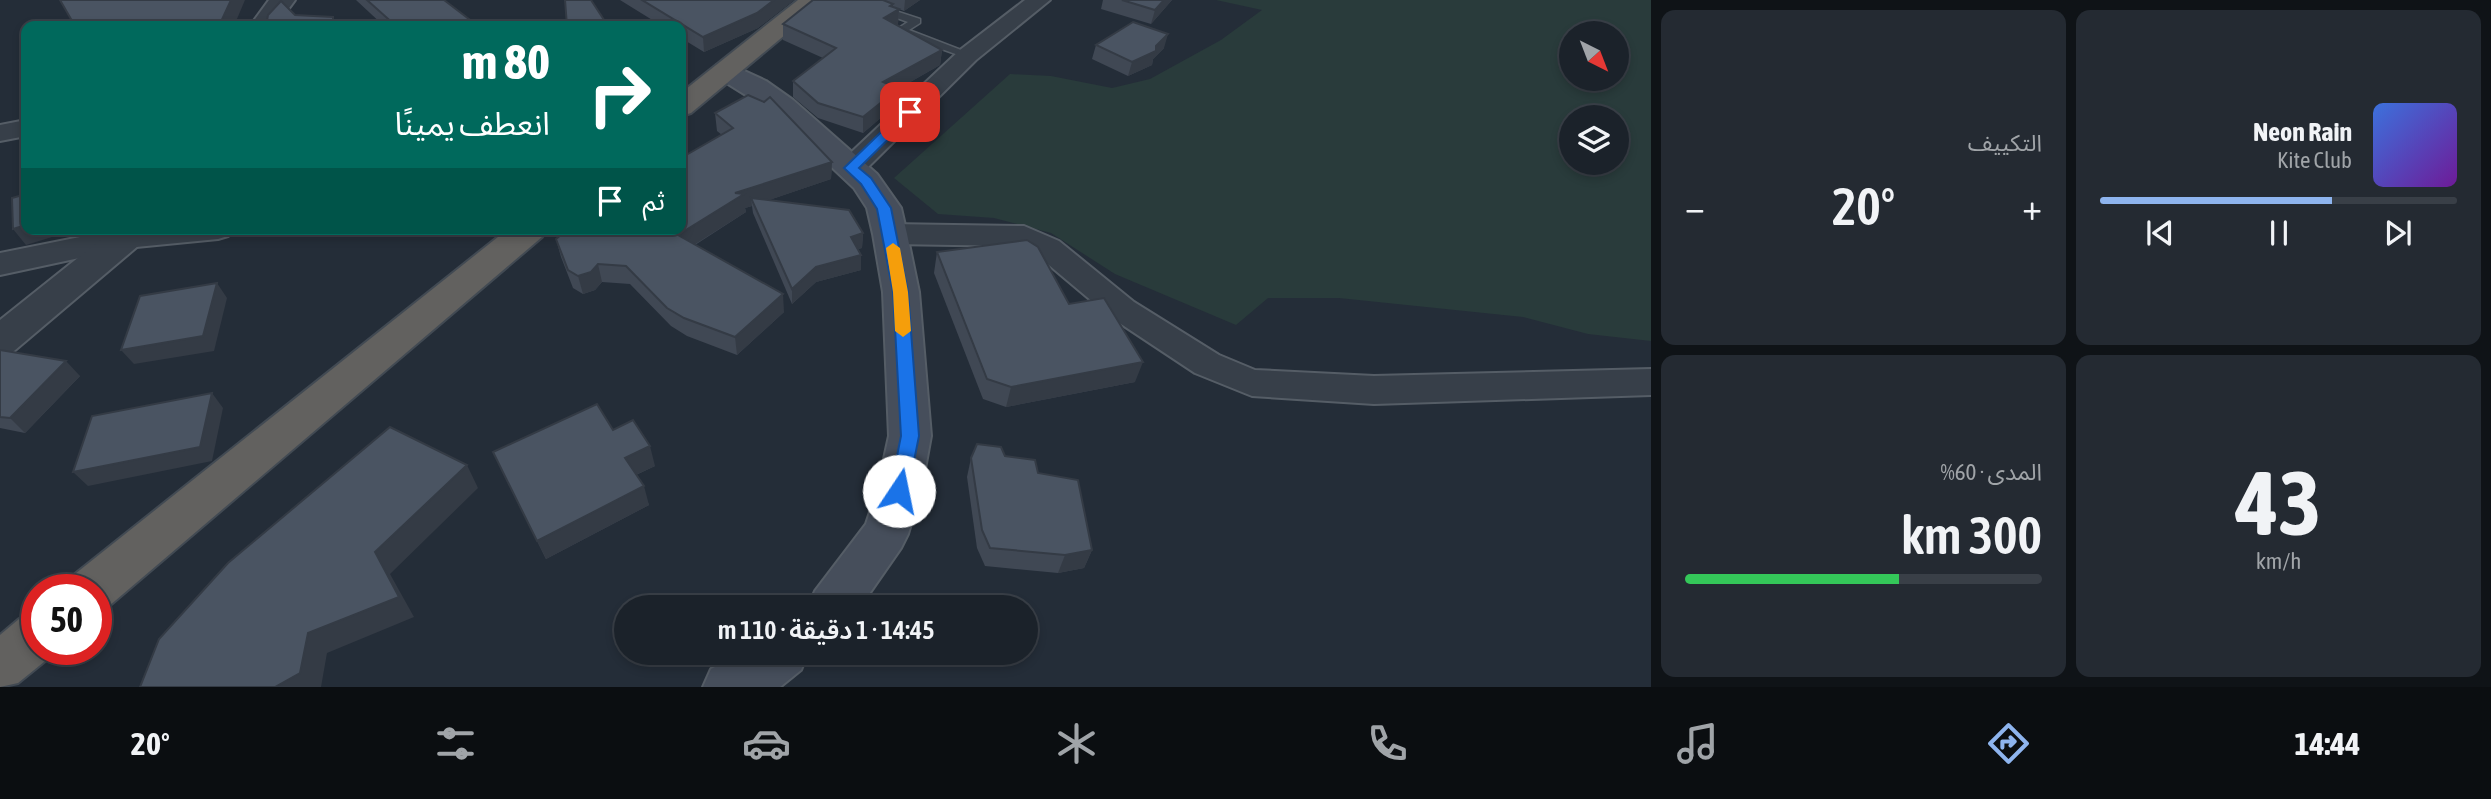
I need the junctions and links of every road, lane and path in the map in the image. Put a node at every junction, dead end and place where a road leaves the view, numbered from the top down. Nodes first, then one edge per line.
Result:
1 (282, 0) edge
2 (814, 0) edge
3 (852, 0) edge
4 (1039, 0) edge
5 (267, 21) edge
6 (968, 55) junction
7 (727, 71) junction
8 (686, 103) edge
9 (21, 129) edge
10 (0, 133) edge
11 (851, 168) junction
12 (890, 234) junction
13 (126, 235) edge
14 (129, 235) edge
15 (523, 235) edge
16 (0, 264) edge
17 (0, 341) edge
18 (1651, 382) edge
19 (111, 574) edge
20 (841, 595) edge
21 (21, 649) edge
22 (768, 665) edge
23 (0, 666) edge
24 (729, 687) edge

1 - 5 street
2 - 7 highway
3 - 6 lane
4 - 6 street
6 - 11 street
7 - 8 highway
7 - 11 main road
9 - 10 street
11 - 12 main road
12 - 18 street
12 - 20 main road
13 - 16 street
14 - 17 street
15 - 19 highway
21 - 23 highway
22 - 24 main road

